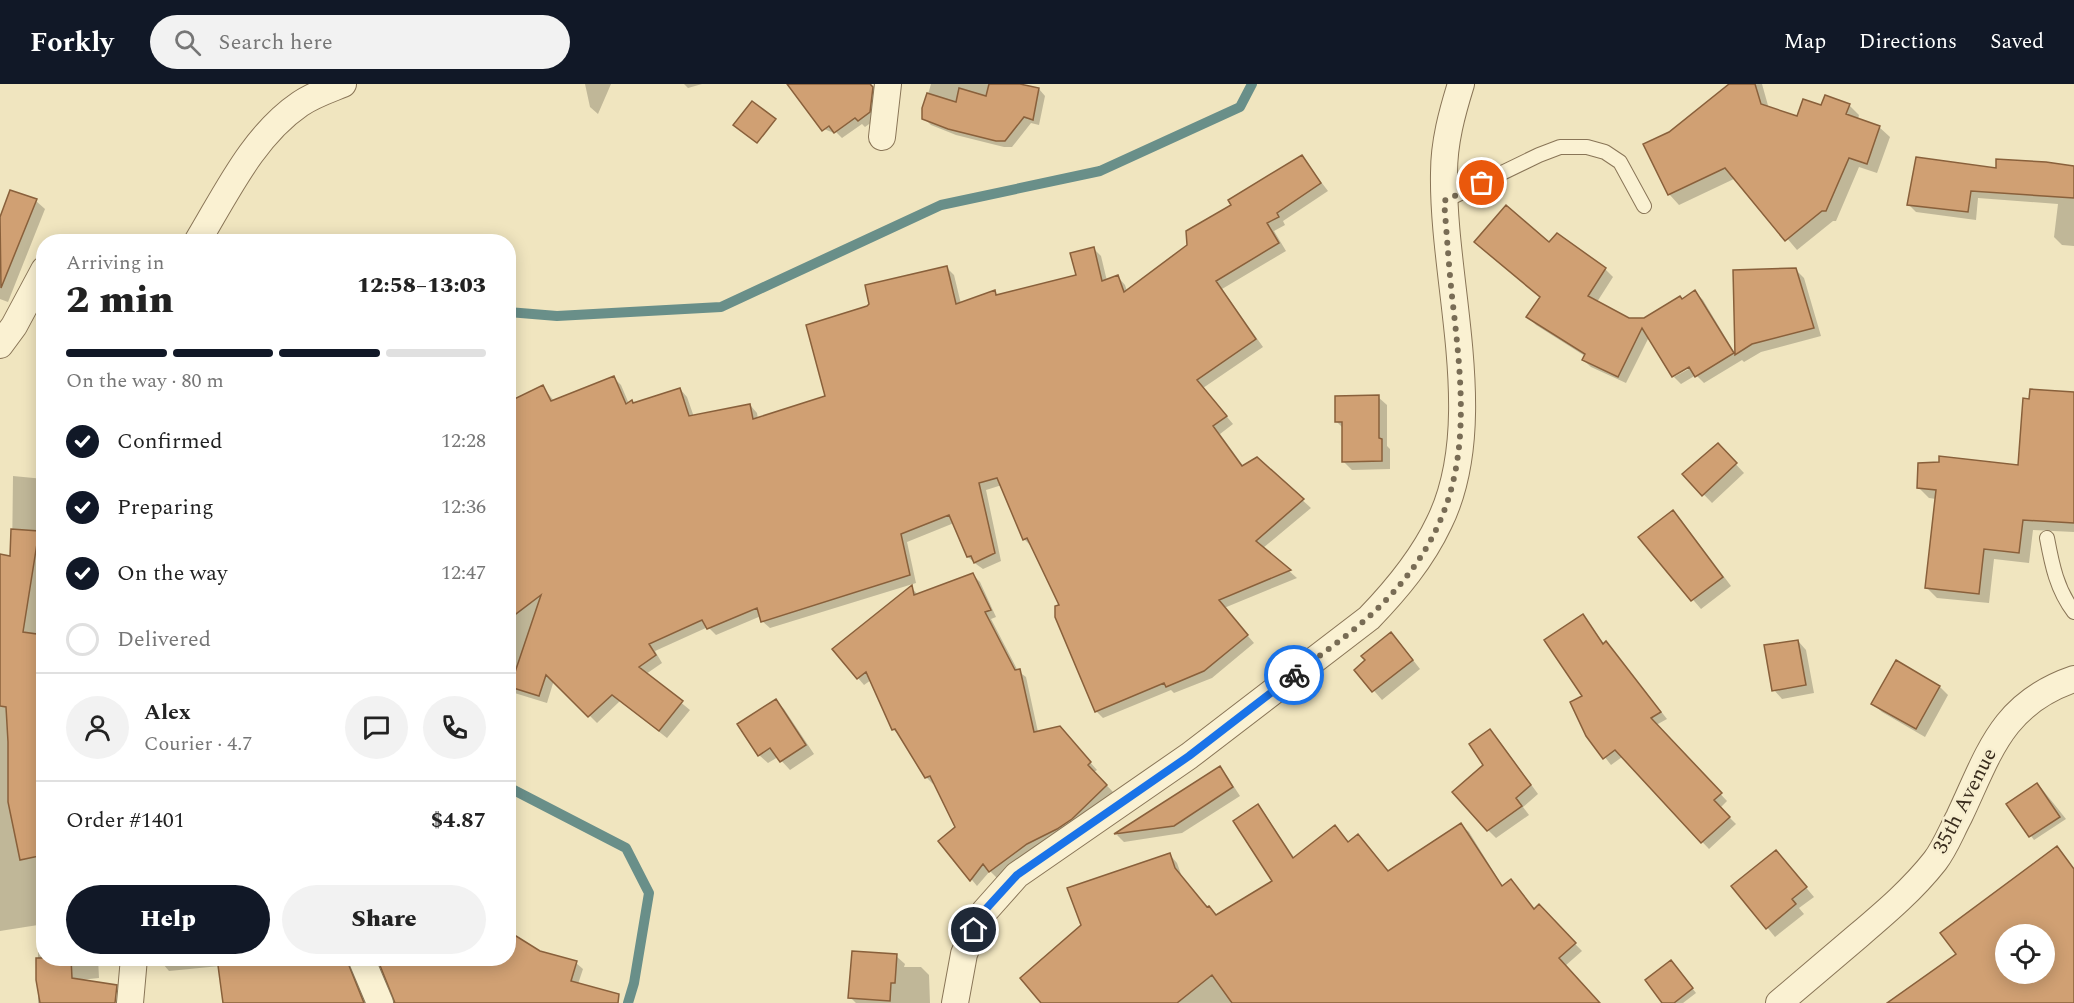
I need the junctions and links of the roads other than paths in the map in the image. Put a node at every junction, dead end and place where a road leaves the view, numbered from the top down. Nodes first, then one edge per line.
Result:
1 (343, 84) edge
2 (888, 84) edge
3 (1461, 84) edge
4 (882, 137) dead end
5 (1444, 201) junction
6 (1644, 206) dead end
7 (202, 234) edge
8 (36, 285) edge
9 (0, 345) edge
10 (2048, 538) dead end
11 (2074, 612) edge
12 (2074, 679) edge
13 (133, 966) edge
14 (364, 966) edge
15 (130, 1003) edge
16 (380, 1003) edge
17 (955, 1003) edge
18 (1779, 1003) edge

1 - 7 street
2 - 4 street
3 - 5 street
5 - 6 lane
5 - 17 street
8 - 9 street
10 - 11 lane
12 - 18 street, 35th Avenue
13 - 15 street
14 - 16 street

